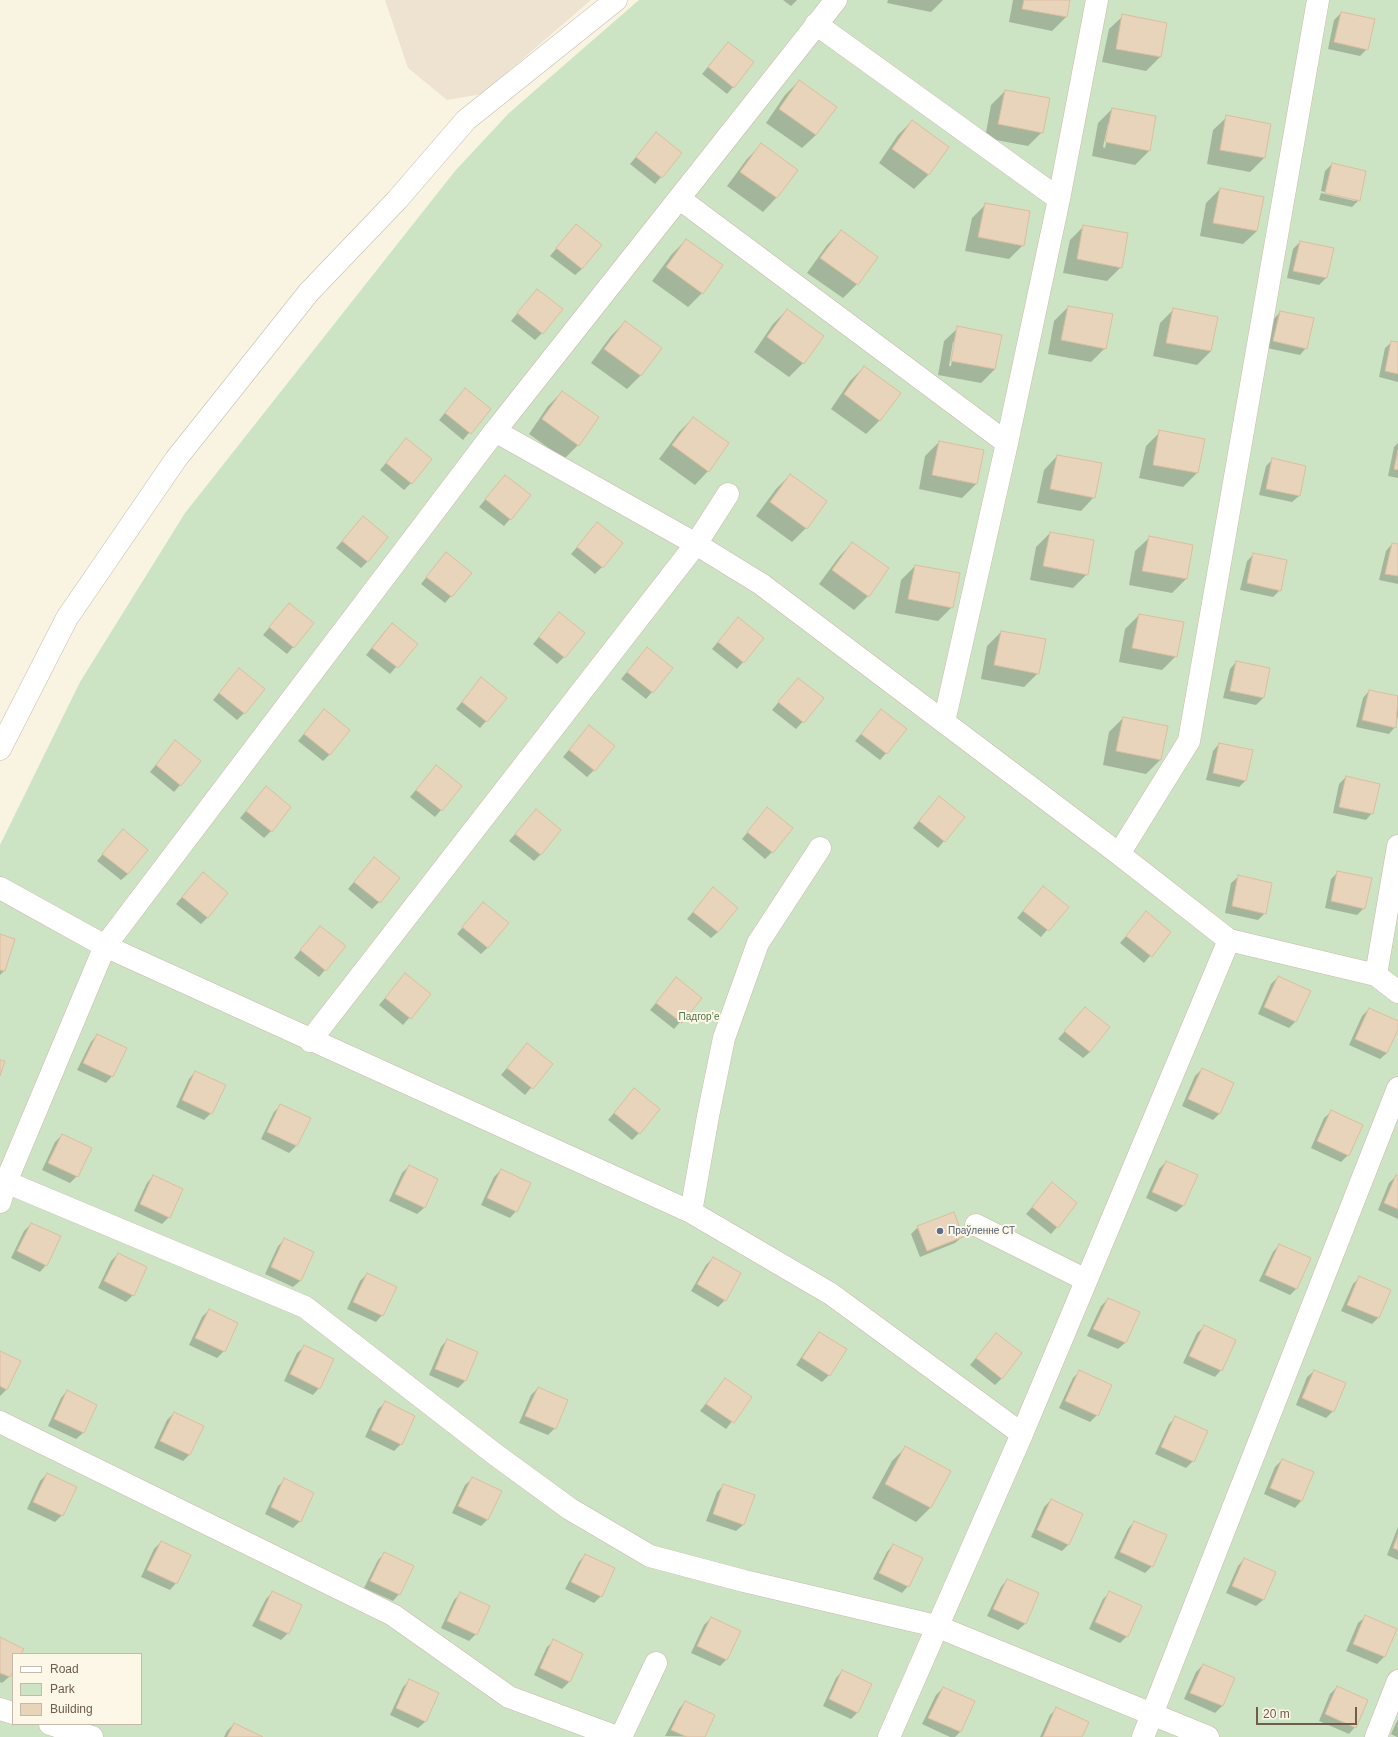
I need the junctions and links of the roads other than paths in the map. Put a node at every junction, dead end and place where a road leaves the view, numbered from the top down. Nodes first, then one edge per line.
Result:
1 (616, 0) edge
2 (836, 0) edge
3 (1097, 0) edge
4 (1318, 0) edge
5 (816, 24) junction
6 (1059, 198) junction
7 (680, 199) junction
8 (495, 431) junction
9 (1007, 443) junction
10 (728, 494) dead end
11 (696, 544) junction
12 (944, 722) junction
13 (0, 749) edge
14 (1398, 846) edge
15 (820, 848) dead end
16 (1119, 854) junction
17 (0, 888) edge
18 (1229, 940) junction
19 (105, 946) junction
20 (1376, 975) junction
21 (1398, 992) edge
22 (310, 1041) junction
23 (1398, 1088) edge
24 (3, 1192) edge
25 (691, 1212) junction
26 (976, 1225) dead end
27 (1086, 1280) junction
28 (0, 1422) edge
29 (1022, 1434) junction
30 (936, 1626) junction
31 (656, 1663) dead end
32 (1398, 1681) edge
33 (0, 1709) edge
34 (12, 1713) edge
35 (1152, 1714) junction
36 (53, 1725) edge
37 (92, 1737) edge
38 (617, 1737) edge
39 (622, 1737) edge
40 (889, 1737) edge
41 (1143, 1737) edge
42 (1208, 1737) edge
43 (1376, 1737) edge

1 - 13 street
2 - 5 street
3 - 6 street
4 - 16 street
5 - 6 street
5 - 7 street
6 - 9 street
7 - 8 street
7 - 9 street
8 - 11 street
8 - 19 street
9 - 12 street
10 - 11 street
11 - 12 street
11 - 22 street
12 - 16 street
14 - 20 street
15 - 25 street
16 - 18 street
17 - 19 street
18 - 20 street
18 - 27 street
19 - 22 street
19 - 24 street
20 - 21 street
22 - 25 street
23 - 35 street
24 - 30 street
25 - 29 street
26 - 27 street
27 - 29 street
28 - 38 street
29 - 30 street
30 - 35 street
30 - 40 street
31 - 39 street
32 - 43 street
33 - 34 street
35 - 41 street
35 - 42 street
36 - 37 street

